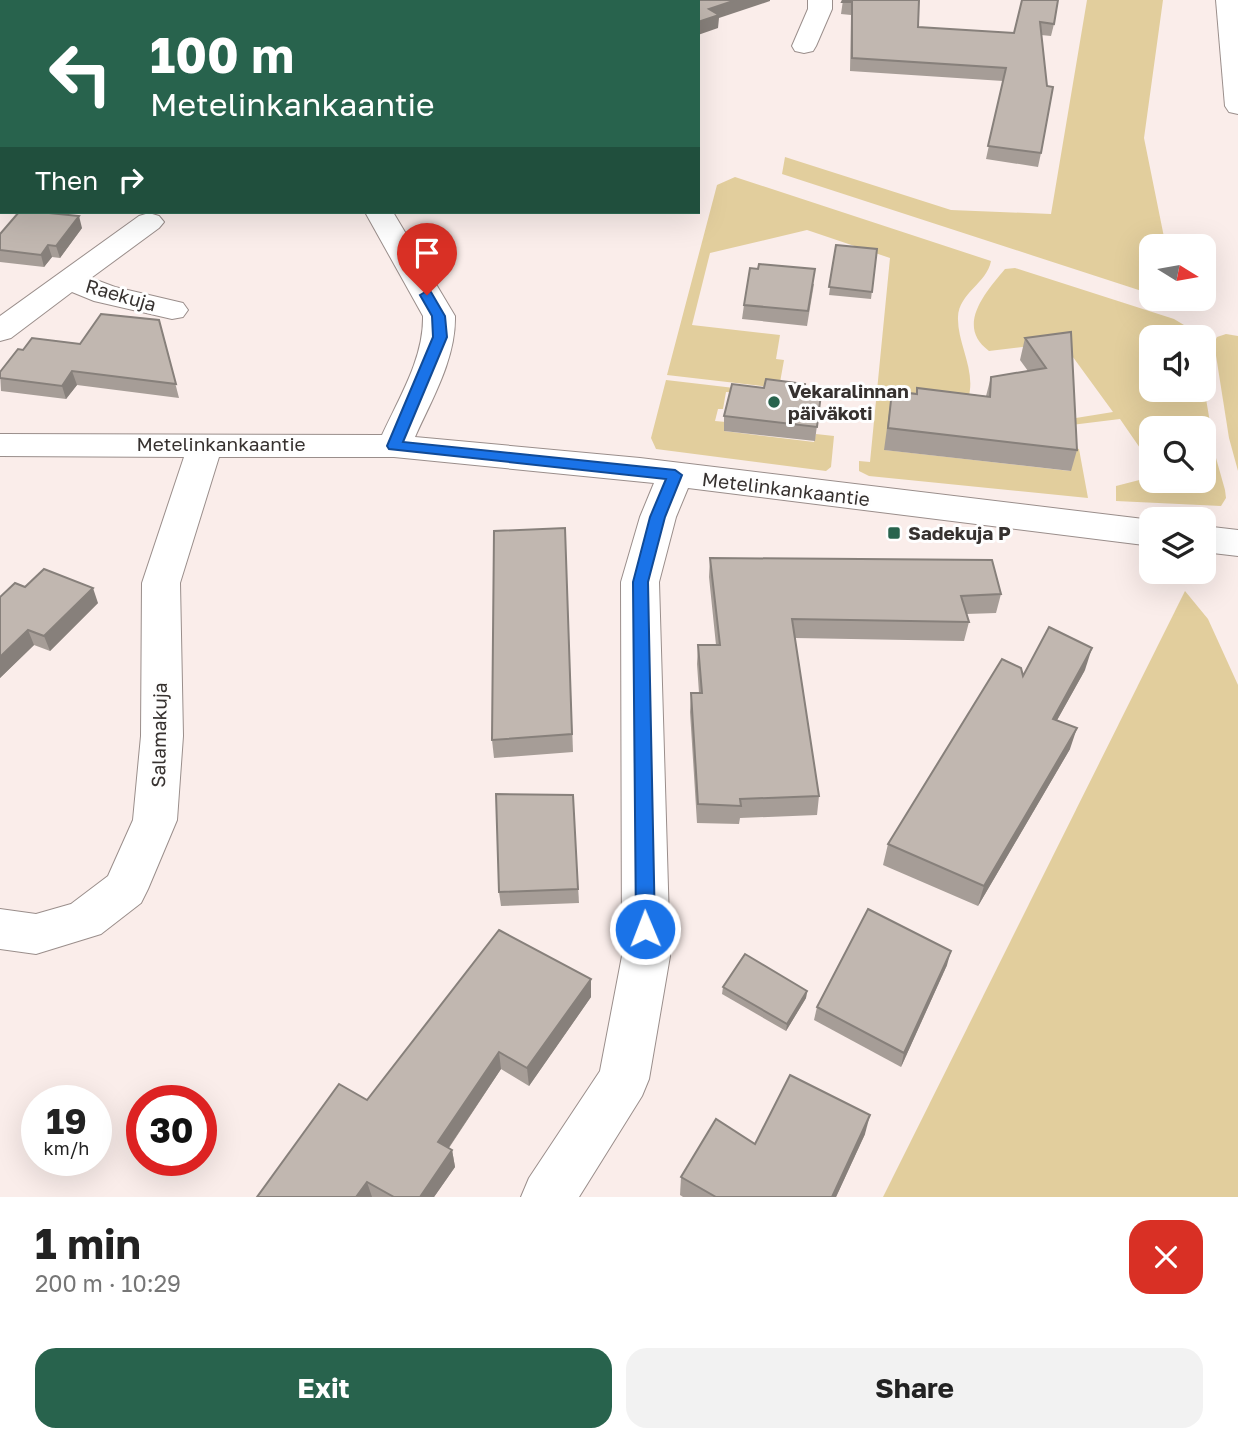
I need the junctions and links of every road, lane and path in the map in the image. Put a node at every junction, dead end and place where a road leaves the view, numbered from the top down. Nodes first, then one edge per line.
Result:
1 (820, 0) edge
2 (1228, 0) edge
3 (804, 46) dead end
4 (1238, 106) edge
5 (380, 214) edge
6 (149, 222) dead end
7 (69, 279) junction
8 (173, 310) dead end
9 (0, 331) edge
10 (206, 444) junction
11 (0, 445) edge
12 (394, 446) junction
13 (675, 475) junction
14 (1139, 531) edge
15 (1216, 540) edge
16 (1238, 543) edge
17 (0, 929) edge
18 (548, 1197) edge

1 - 3 street
2 - 4 street
5 - 12 street
6 - 7 street, Raekuja
7 - 8 street, Raekuja
7 - 9 street, Raekuja
10 - 11 street, Metelinkankaantie
10 - 12 street, Metelinkankaantie
10 - 17 street, Salamakuja
12 - 13 street, Metelinkankaantie
13 - 14 street, Metelinkankaantie
13 - 18 street
15 - 16 street

